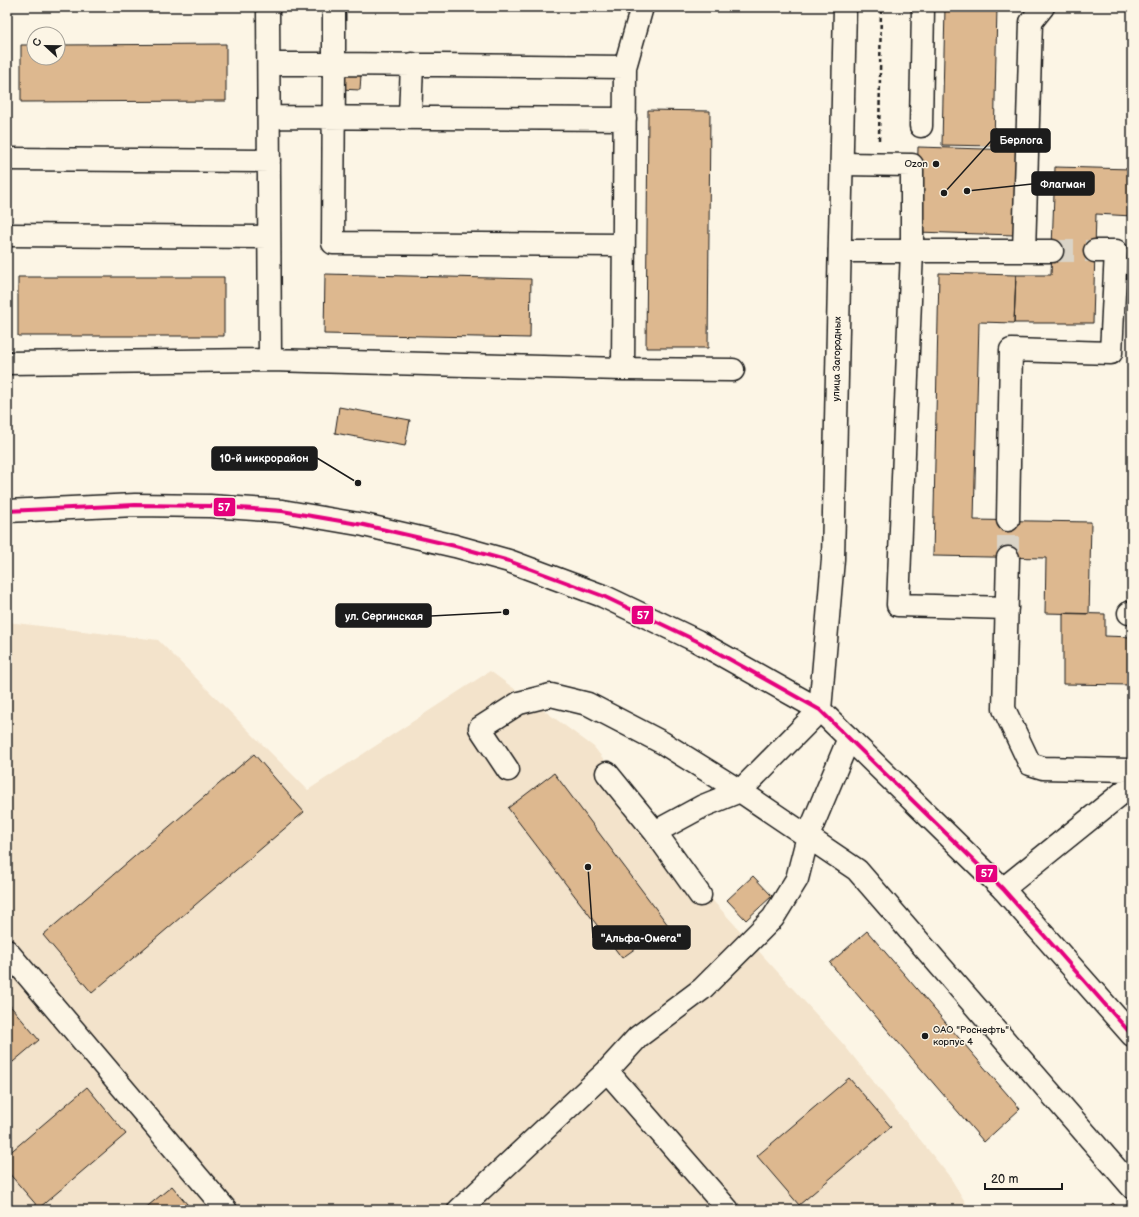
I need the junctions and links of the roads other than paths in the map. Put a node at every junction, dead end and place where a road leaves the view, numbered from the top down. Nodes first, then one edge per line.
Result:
1 (268, 7) edge
2 (334, 7) edge
3 (642, 7) edge
4 (845, 7) edge
5 (923, 7) edge
6 (1043, 7) edge
7 (269, 64) junction
8 (334, 64) junction
9 (412, 64) junction
10 (625, 68) junction
11 (333, 116) junction
12 (269, 117) junction
13 (410, 117) junction
14 (625, 119) junction
15 (921, 126) dead end
16 (7, 159) edge
17 (269, 161) junction
18 (842, 164) junction
19 (7, 235) edge
20 (268, 237) junction
21 (623, 245) junction
22 (912, 250) junction
23 (840, 251) junction
24 (1024, 251) junction
25 (1052, 251) tunnel mouth
26 (1095, 251) tunnel mouth
27 (270, 360) junction
28 (7, 363) edge
29 (623, 369) junction
30 (733, 370) dead end
31 (7, 511) edge
32 (1008, 520) tunnel mouth
33 (1008, 558) tunnel mouth
34 (1007, 608) junction
35 (820, 710) junction
36 (849, 738) junction
37 (508, 770) dead end
38 (608, 773) dead end
39 (1132, 773) edge
40 (1132, 785) edge
41 (740, 791) junction
42 (655, 832) junction
43 (808, 836) junction
44 (1003, 889) junction
45 (700, 895) dead end
46 (7, 951) edge
47 (1132, 1035) edge
48 (607, 1071) junction
49 (1132, 1187) edge
50 (226, 1210) edge
51 (459, 1210) edge
52 (728, 1210) edge

1 - 7 main road
2 - 8 main road
3 - 10 main road
4 - 18 main road, улица Загородных
5 - 15 main road
6 - 24 main road
7 - 8 main road
7 - 12 main road
8 - 9 main road
8 - 11 main road
9 - 10 main road
9 - 13 main road
10 - 14 main road
11 - 12 main road
11 - 13 main road
11 - 21 main road
12 - 17 main road
13 - 14 main road
14 - 21 main road
16 - 17 main road
17 - 20 main road
18 - 22 main road
18 - 23 main road, улица Загородных
19 - 20 main road
20 - 27 main road
21 - 29 main road
22 - 23 main road
22 - 24 main road
22 - 34 main road
23 - 35 main road, улица Загородных
24 - 25 main road
26 - 32 main road
27 - 28 main road
27 - 29 main road
29 - 30 main road
31 - 35 main road
33 - 34 main road
34 - 39 main road
35 - 36 main road
35 - 41 main road
36 - 43 main road
36 - 44 main road
37 - 41 main road
38 - 42 main road
40 - 44 main road
41 - 42 main road
41 - 43 main road
42 - 45 main road
43 - 48 main road
43 - 49 main road
44 - 47 main road
46 - 50 main road
48 - 51 main road
48 - 52 main road

